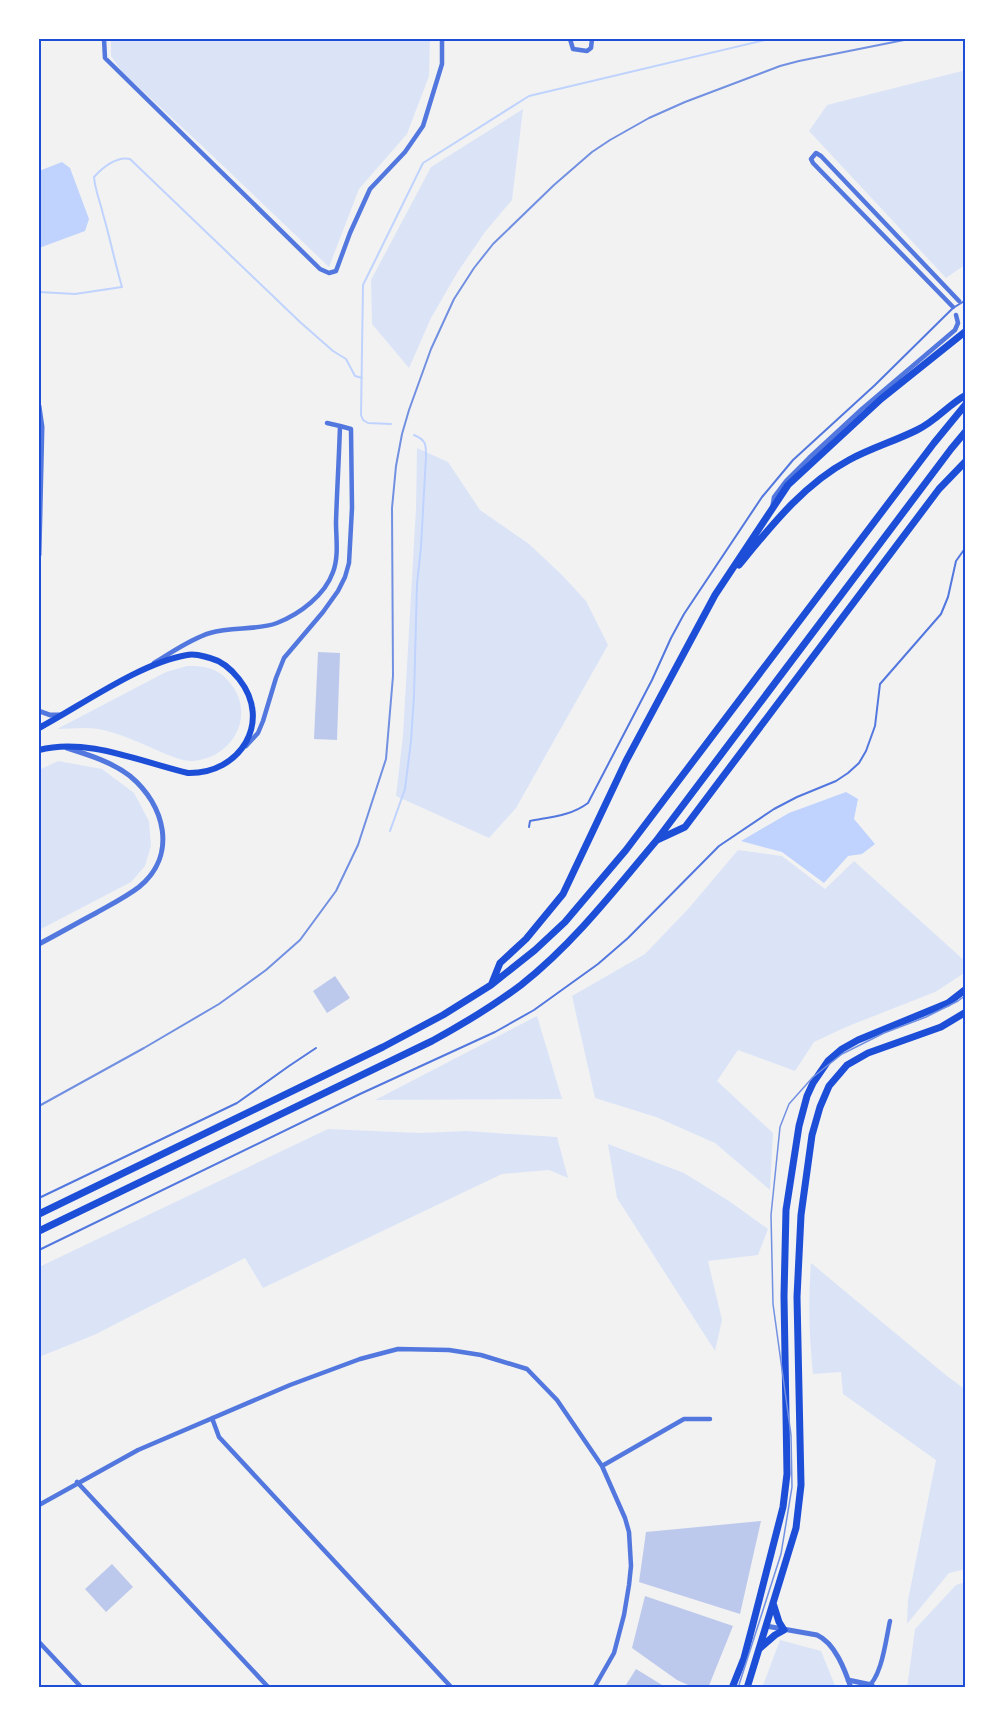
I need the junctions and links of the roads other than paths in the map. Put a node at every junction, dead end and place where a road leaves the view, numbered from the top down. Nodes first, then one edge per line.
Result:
1 (104, 39) edge
2 (441, 39) edge
3 (570, 39) edge
4 (592, 39) edge
5 (966, 300) edge
6 (959, 301) dead end
7 (952, 307) dead end
8 (956, 315) dead end
9 (966, 331) edge
10 (966, 395) edge
11 (966, 404) edge
12 (39, 406) edge
13 (327, 423) dead end
14 (340, 426) junction
15 (966, 430) edge
16 (966, 461) edge
17 (338, 507) junction
18 (352, 508) junction
19 (772, 509) junction
20 (966, 547) edge
21 (39, 555) edge
22 (715, 595) junction
23 (133, 675) junction
24 (39, 711) edge
25 (62, 716) junction
26 (39, 728) edge
27 (61, 746) junction
28 (39, 750) edge
29 (240, 751) junction
30 (529, 827) dead end
31 (656, 841) junction
32 (39, 944) edge
33 (491, 985) junction
34 (966, 988) edge
35 (966, 1012) edge
36 (316, 1048) dead end
37 (39, 1198) edge
38 (39, 1214) edge
39 (39, 1231) edge
40 (39, 1250) edge
41 (212, 1418) junction
42 (710, 1419) dead end
43 (602, 1466) junction
44 (78, 1482) junction
45 (39, 1505) edge
46 (772, 1604) junction
47 (890, 1621) dead end
48 (766, 1626) junction
49 (784, 1630) junction
50 (39, 1642) edge
51 (759, 1649) junction
52 (848, 1680) junction
53 (870, 1687) edge
54 (82, 1688) edge
55 (269, 1688) edge
56 (452, 1688) edge
57 (594, 1688) edge
58 (732, 1688) edge
59 (747, 1688) edge
60 (851, 1688) edge

1 - 2 street
3 - 4 street
5 - 30 lane
6 - 7 street
8 - 19 street
9 - 19 main road
10 - 22 main road
11 - 33 main road
12 - 21 street
13 - 14 street
14 - 17 street
14 - 18 street
15 - 31 main road
16 - 31 main road
17 - 18 street
17 - 23 street
18 - 29 street
19 - 22 main road
20 - 40 lane
22 - 33 main road
23 - 25 main road
23 - 29 main road
24 - 25 street
25 - 26 main road
27 - 28 main road
27 - 29 main road
27 - 32 street
31 - 39 main road
33 - 38 main road
34 - 58 main road
35 - 46 main road
36 - 37 lane
41 - 43 street
41 - 44 street
41 - 56 street
42 - 43 street
43 - 57 street
44 - 45 street
44 - 55 street
46 - 48 main road
46 - 49 main road
47 - 53 street
48 - 49 street
48 - 51 main road
49 - 51 main road
49 - 52 street
50 - 54 street
51 - 59 main road
52 - 53 street
52 - 60 street

